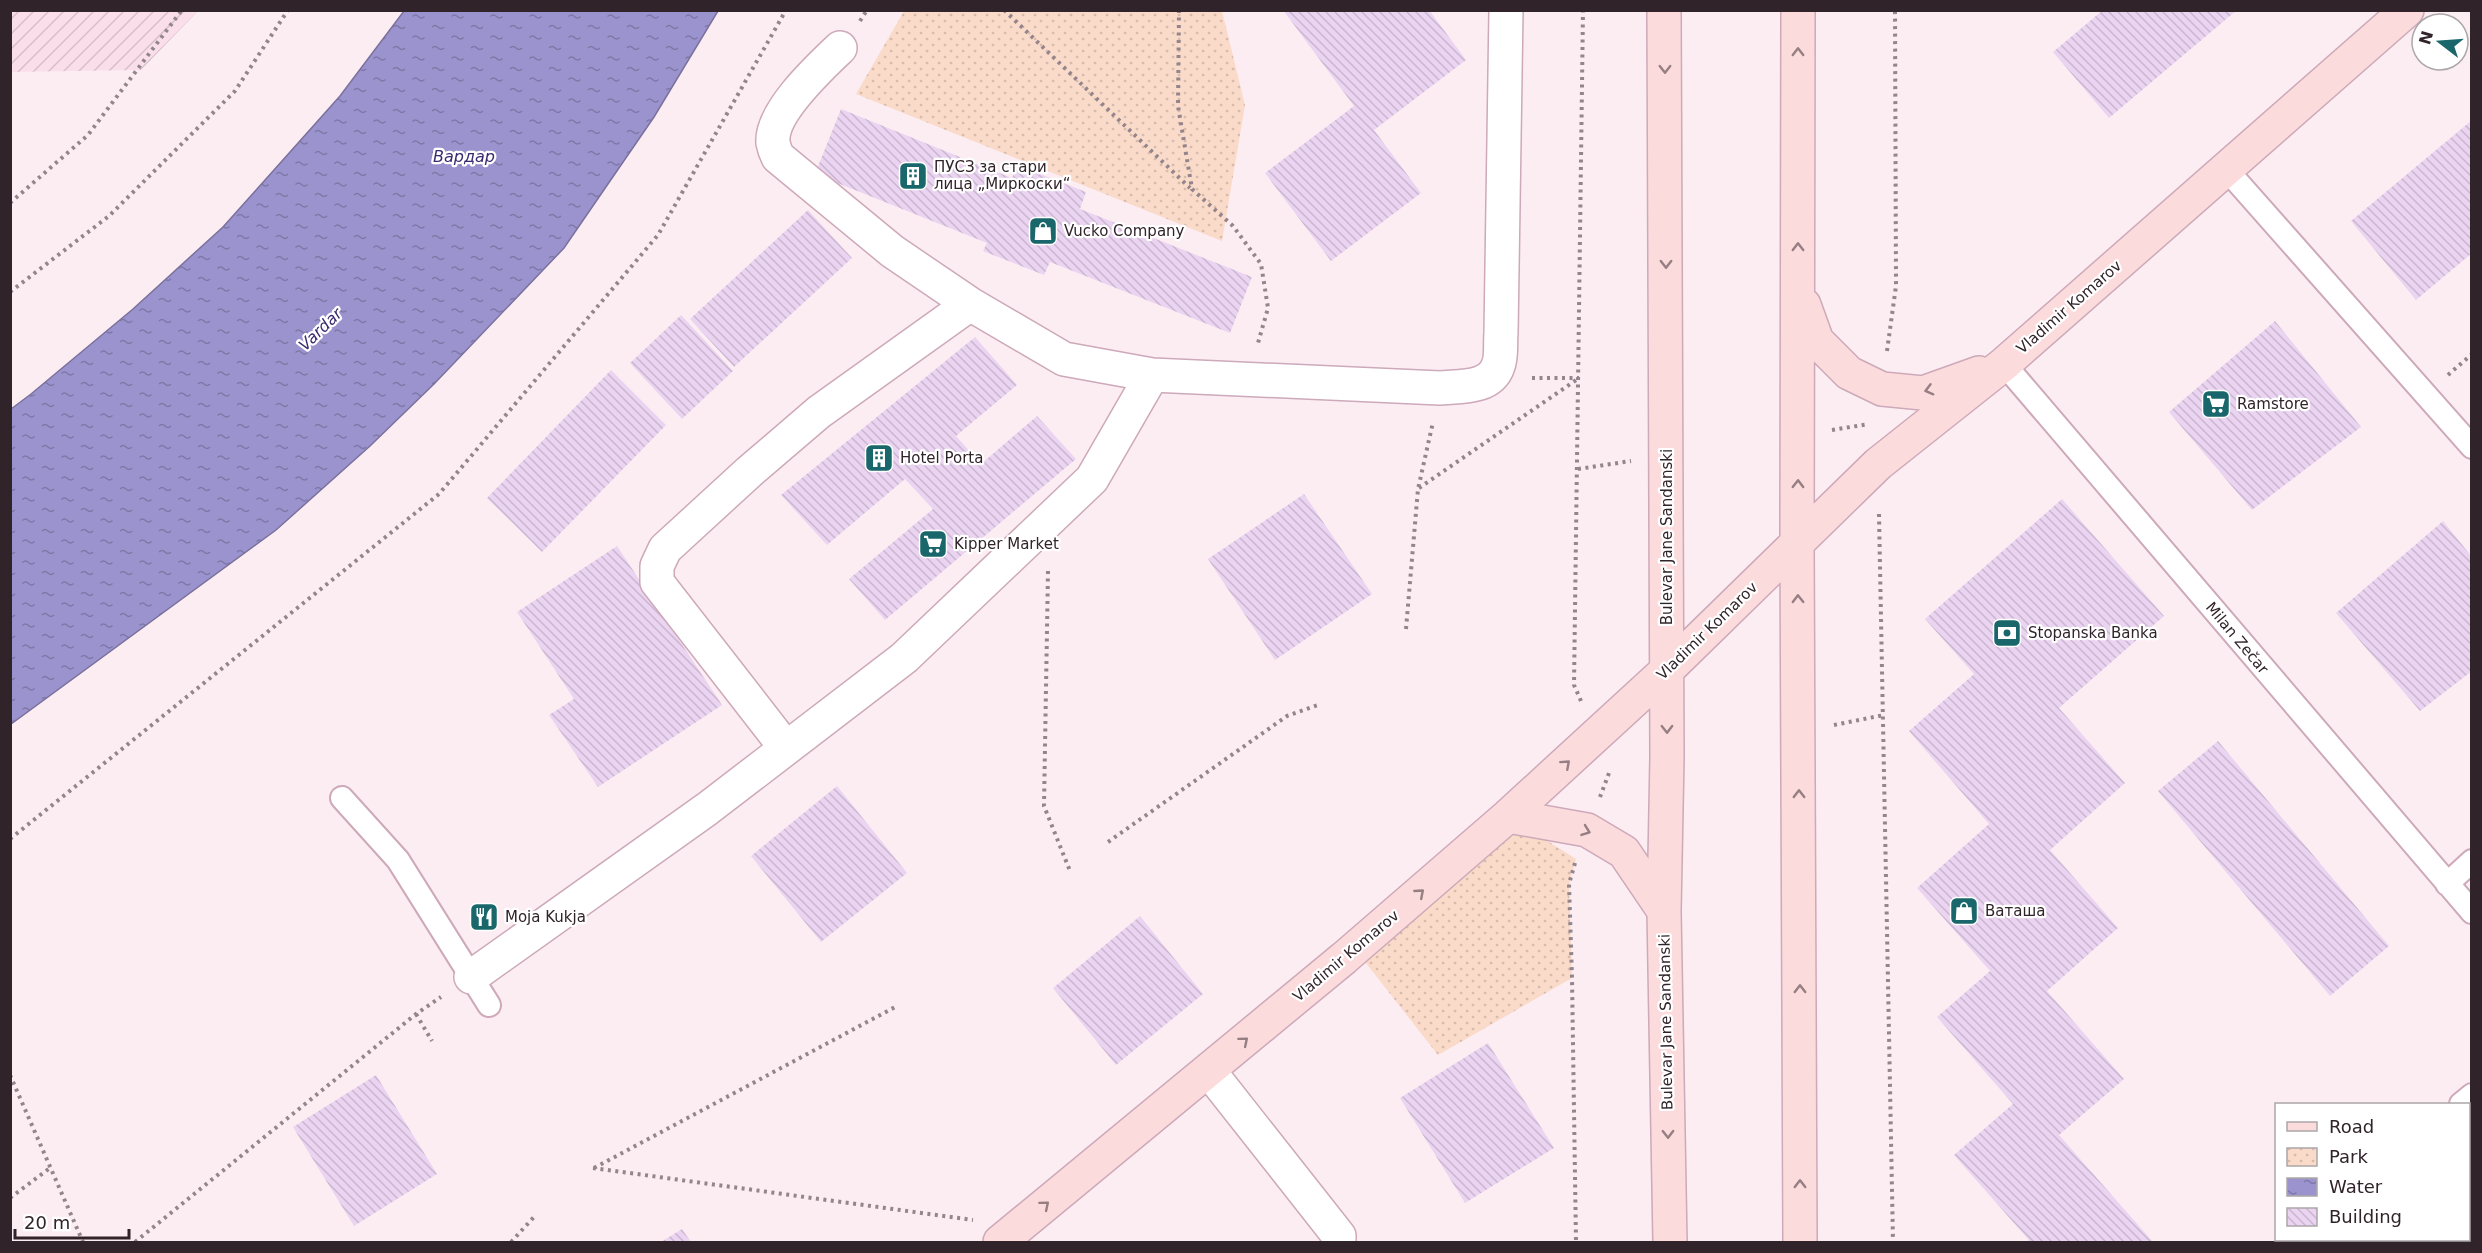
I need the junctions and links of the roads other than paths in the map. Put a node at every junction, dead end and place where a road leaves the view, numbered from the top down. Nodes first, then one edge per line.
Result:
1 (1506, 10) edge
2 (1664, 10) edge
3 (1798, 10) edge
4 (2407, 10) edge
5 (840, 48) dead end
6 (2226, 169) junction
7 (1798, 290) junction
8 (970, 304) junction
9 (2004, 364) junction
10 (1152, 375) junction
11 (2472, 447) edge
12 (1797, 543) junction
13 (1666, 671) junction
14 (786, 748) junction
15 (342, 798) dead end
16 (1508, 816) junction
17 (2472, 861) edge
18 (2447, 884) junction
19 (1664, 910) junction
20 (2472, 912) edge
21 (471, 977) junction
22 (489, 1005) dead end
23 (1209, 1071) junction
24 (1010, 1234) edge
25 (1340, 1242) edge
26 (1670, 1242) edge
27 (1800, 1242) edge

1 - 10 street
2 -> 13 street, Bulevar Jane Sandanski
7 -> 3 street
4 - 6 street, Vladimir Komarov
5 - 8 street
6 - 9 street, Vladimir Komarov
6 - 11 lane
9 -> 7 street
12 -> 7 street
8 - 10 street
8 - 14 street
9 - 12 street, Vladimir Komarov
9 - 18 lane, Milan Zečar
10 - 14 street
12 - 13 street, Vladimir Komarov
27 -> 12 street
16 -> 13 street, Vladimir Komarov
13 -> 19 street, Bulevar Jane Sandanski
14 - 21 street
15 - 21 lane
16 - 19 street
23 -> 16 street, Vladimir Komarov
17 - 18 lane
18 - 20 lane, Milan Zečar
19 -> 26 street, Bulevar Jane Sandanski
21 - 22 lane
24 -> 23 street, Vladimir Komarov
23 - 25 street

